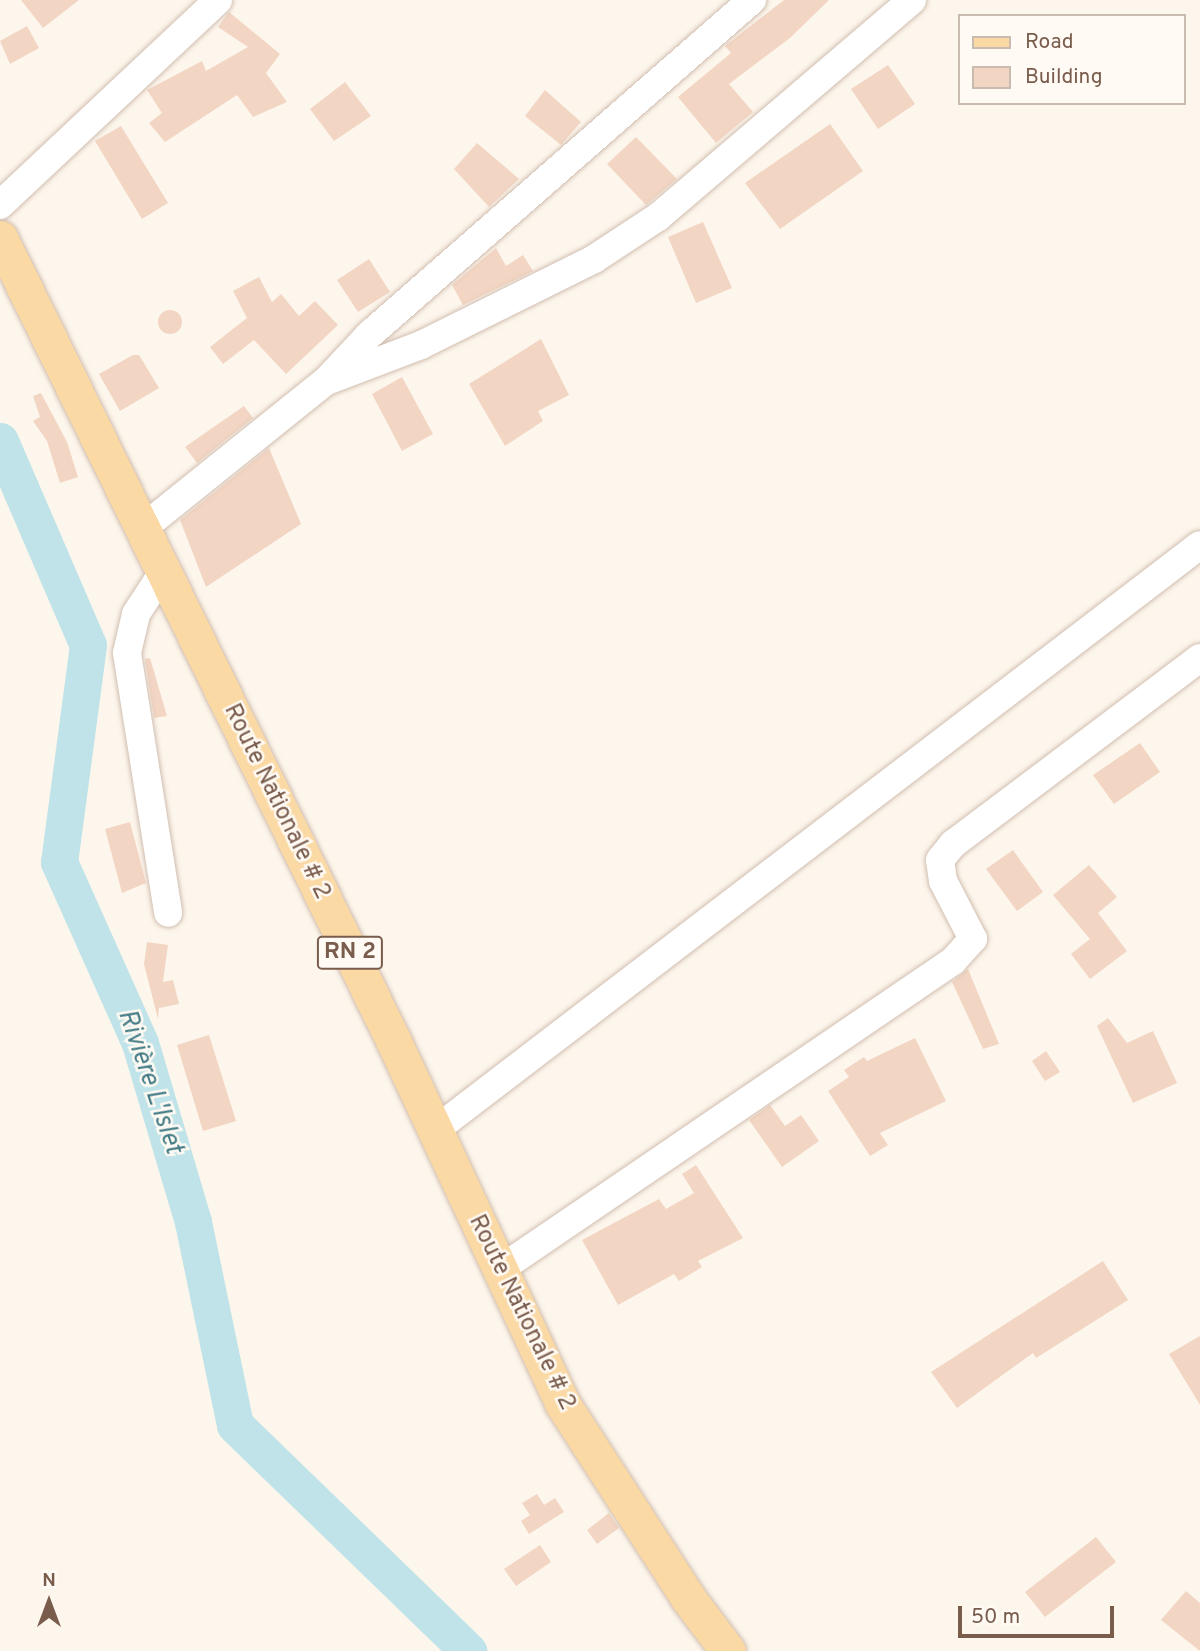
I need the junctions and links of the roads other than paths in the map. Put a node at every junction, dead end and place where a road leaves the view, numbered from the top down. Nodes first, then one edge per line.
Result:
1 (218, 0) edge
2 (752, 0) edge
3 (912, 0) edge
4 (0, 205) edge
5 (0, 238) edge
6 (326, 381) junction
7 (143, 528) junction
8 (1200, 545) edge
9 (164, 571) junction
10 (1200, 658) edge
11 (168, 913) dead end
12 (434, 1131) junction
13 (499, 1270) junction
14 (729, 1651) edge

1 - 4 street
2 - 6 street
3 - 6 street
5 - 7 main road, Route Nationale # 2 / RN 2
6 - 7 street
7 - 9 main road, Route Nationale # 2 / RN 2
8 - 12 street
9 - 11 street
9 - 12 main road, Route Nationale # 2 / RN 2
10 - 13 street
12 - 13 main road, Route Nationale # 2 / RN 2
13 - 14 main road, Route Nationale # 2 / RN 2

